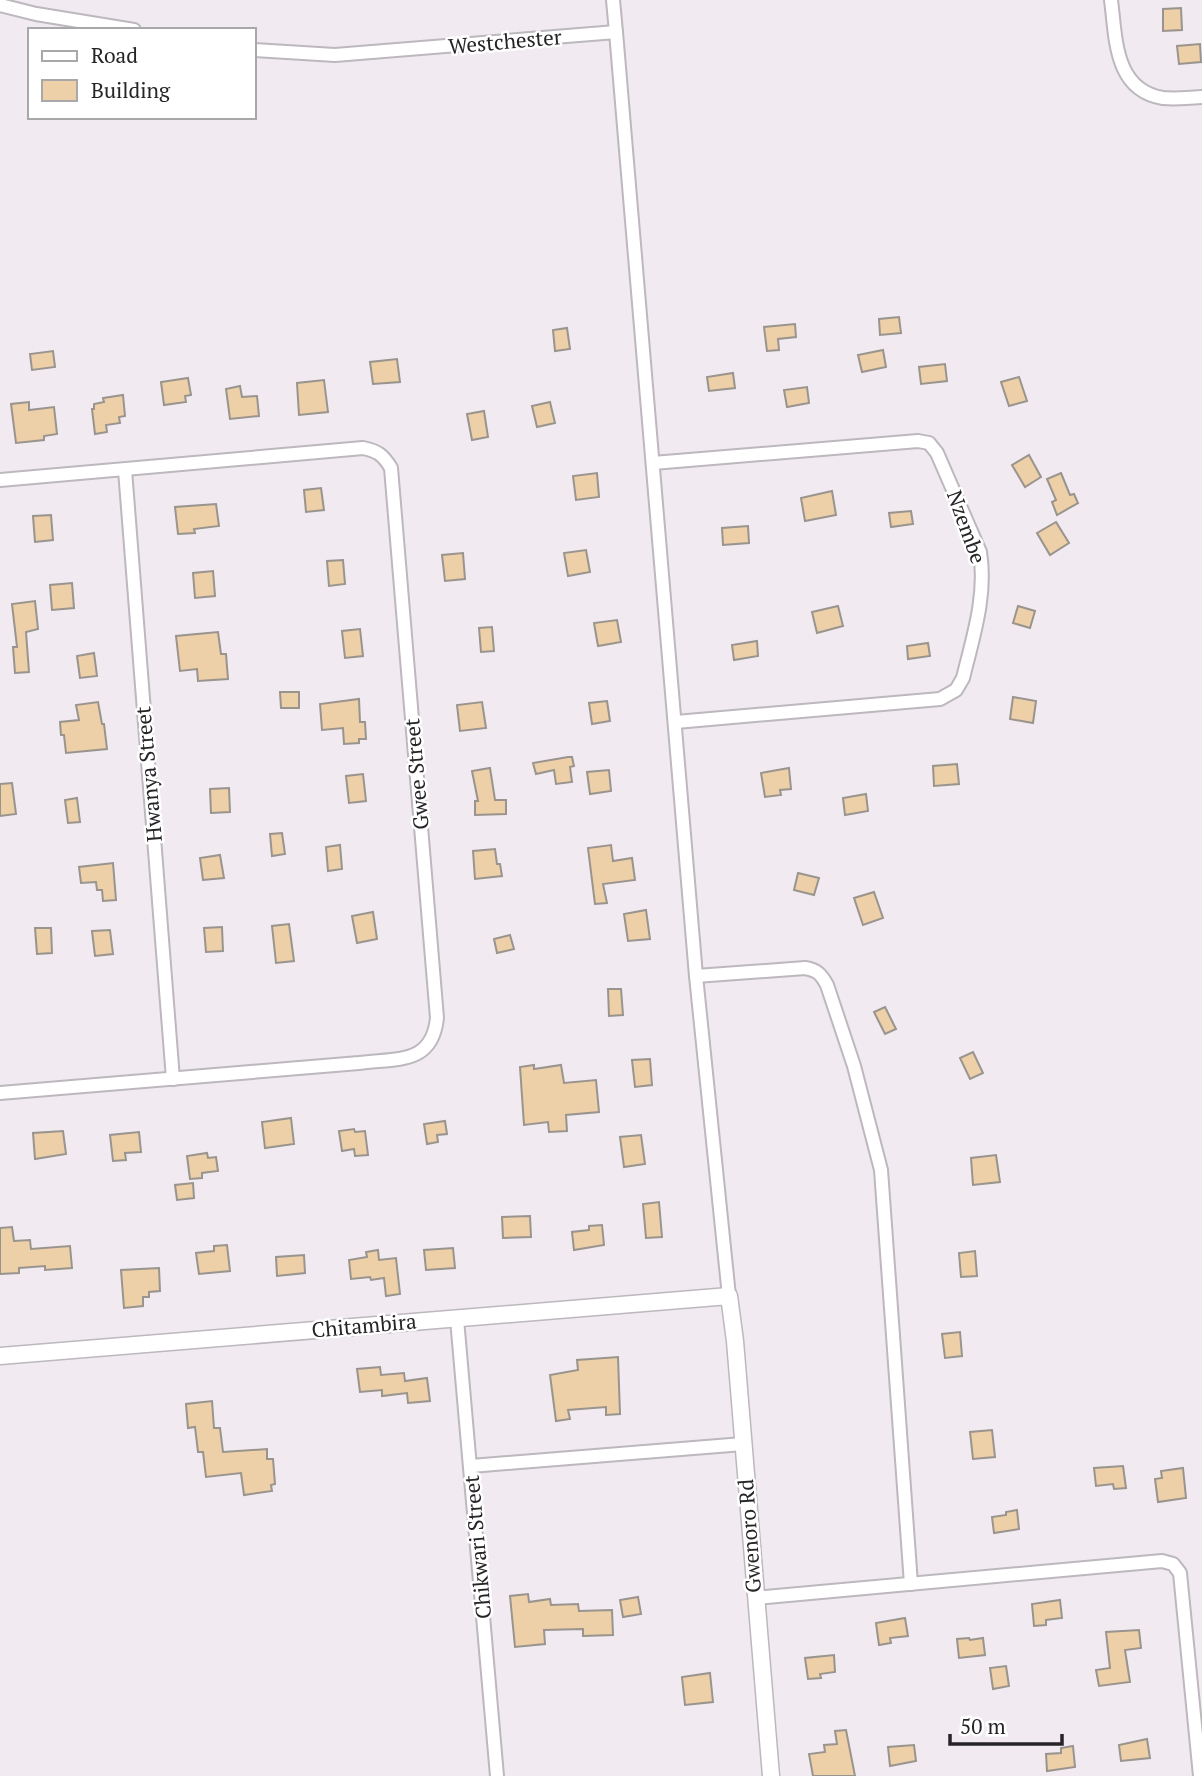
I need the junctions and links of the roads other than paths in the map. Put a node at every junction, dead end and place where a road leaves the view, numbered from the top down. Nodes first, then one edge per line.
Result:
1 (613, 0) edge
2 (1111, 0) edge
3 (0, 5) edge
4 (122, 28) edge
5 (615, 32) junction
6 (256, 50) edge
7 (1202, 97) edge
8 (653, 463) junction
9 (125, 470) junction
10 (0, 480) edge
11 (676, 722) junction
12 (696, 976) junction
13 (173, 1079) junction
14 (0, 1093) edge
15 (729, 1296) junction
16 (457, 1319) junction
17 (0, 1356) edge
18 (743, 1444) junction
19 (471, 1466) junction
20 (911, 1584) junction
21 (755, 1598) junction
22 (497, 1776) edge
23 (771, 1776) edge
24 (1200, 1776) edge

1 - 5 street
2 - 7 street
3 - 4 street
5 - 6 street, Westchester
5 - 8 street
8 - 11 street
8 - 11 street, Nzembe
9 - 10 street, Gwee Street
9 - 13 street, Hwanya Street
9 - 13 street, Gwee Street
11 - 12 street
12 - 15 street
12 - 20 street
13 - 14 street, Gwee Street
15 - 16 street, Chitambira
15 - 18 street, Gwenoro Rd
16 - 17 street, Chitambira
16 - 19 street, Chikwari Street
18 - 19 street
18 - 21 street, Gwenoro Rd
19 - 22 street, Chikwari Street
20 - 21 street
20 - 24 street
21 - 23 street, Gwenoro Rd

